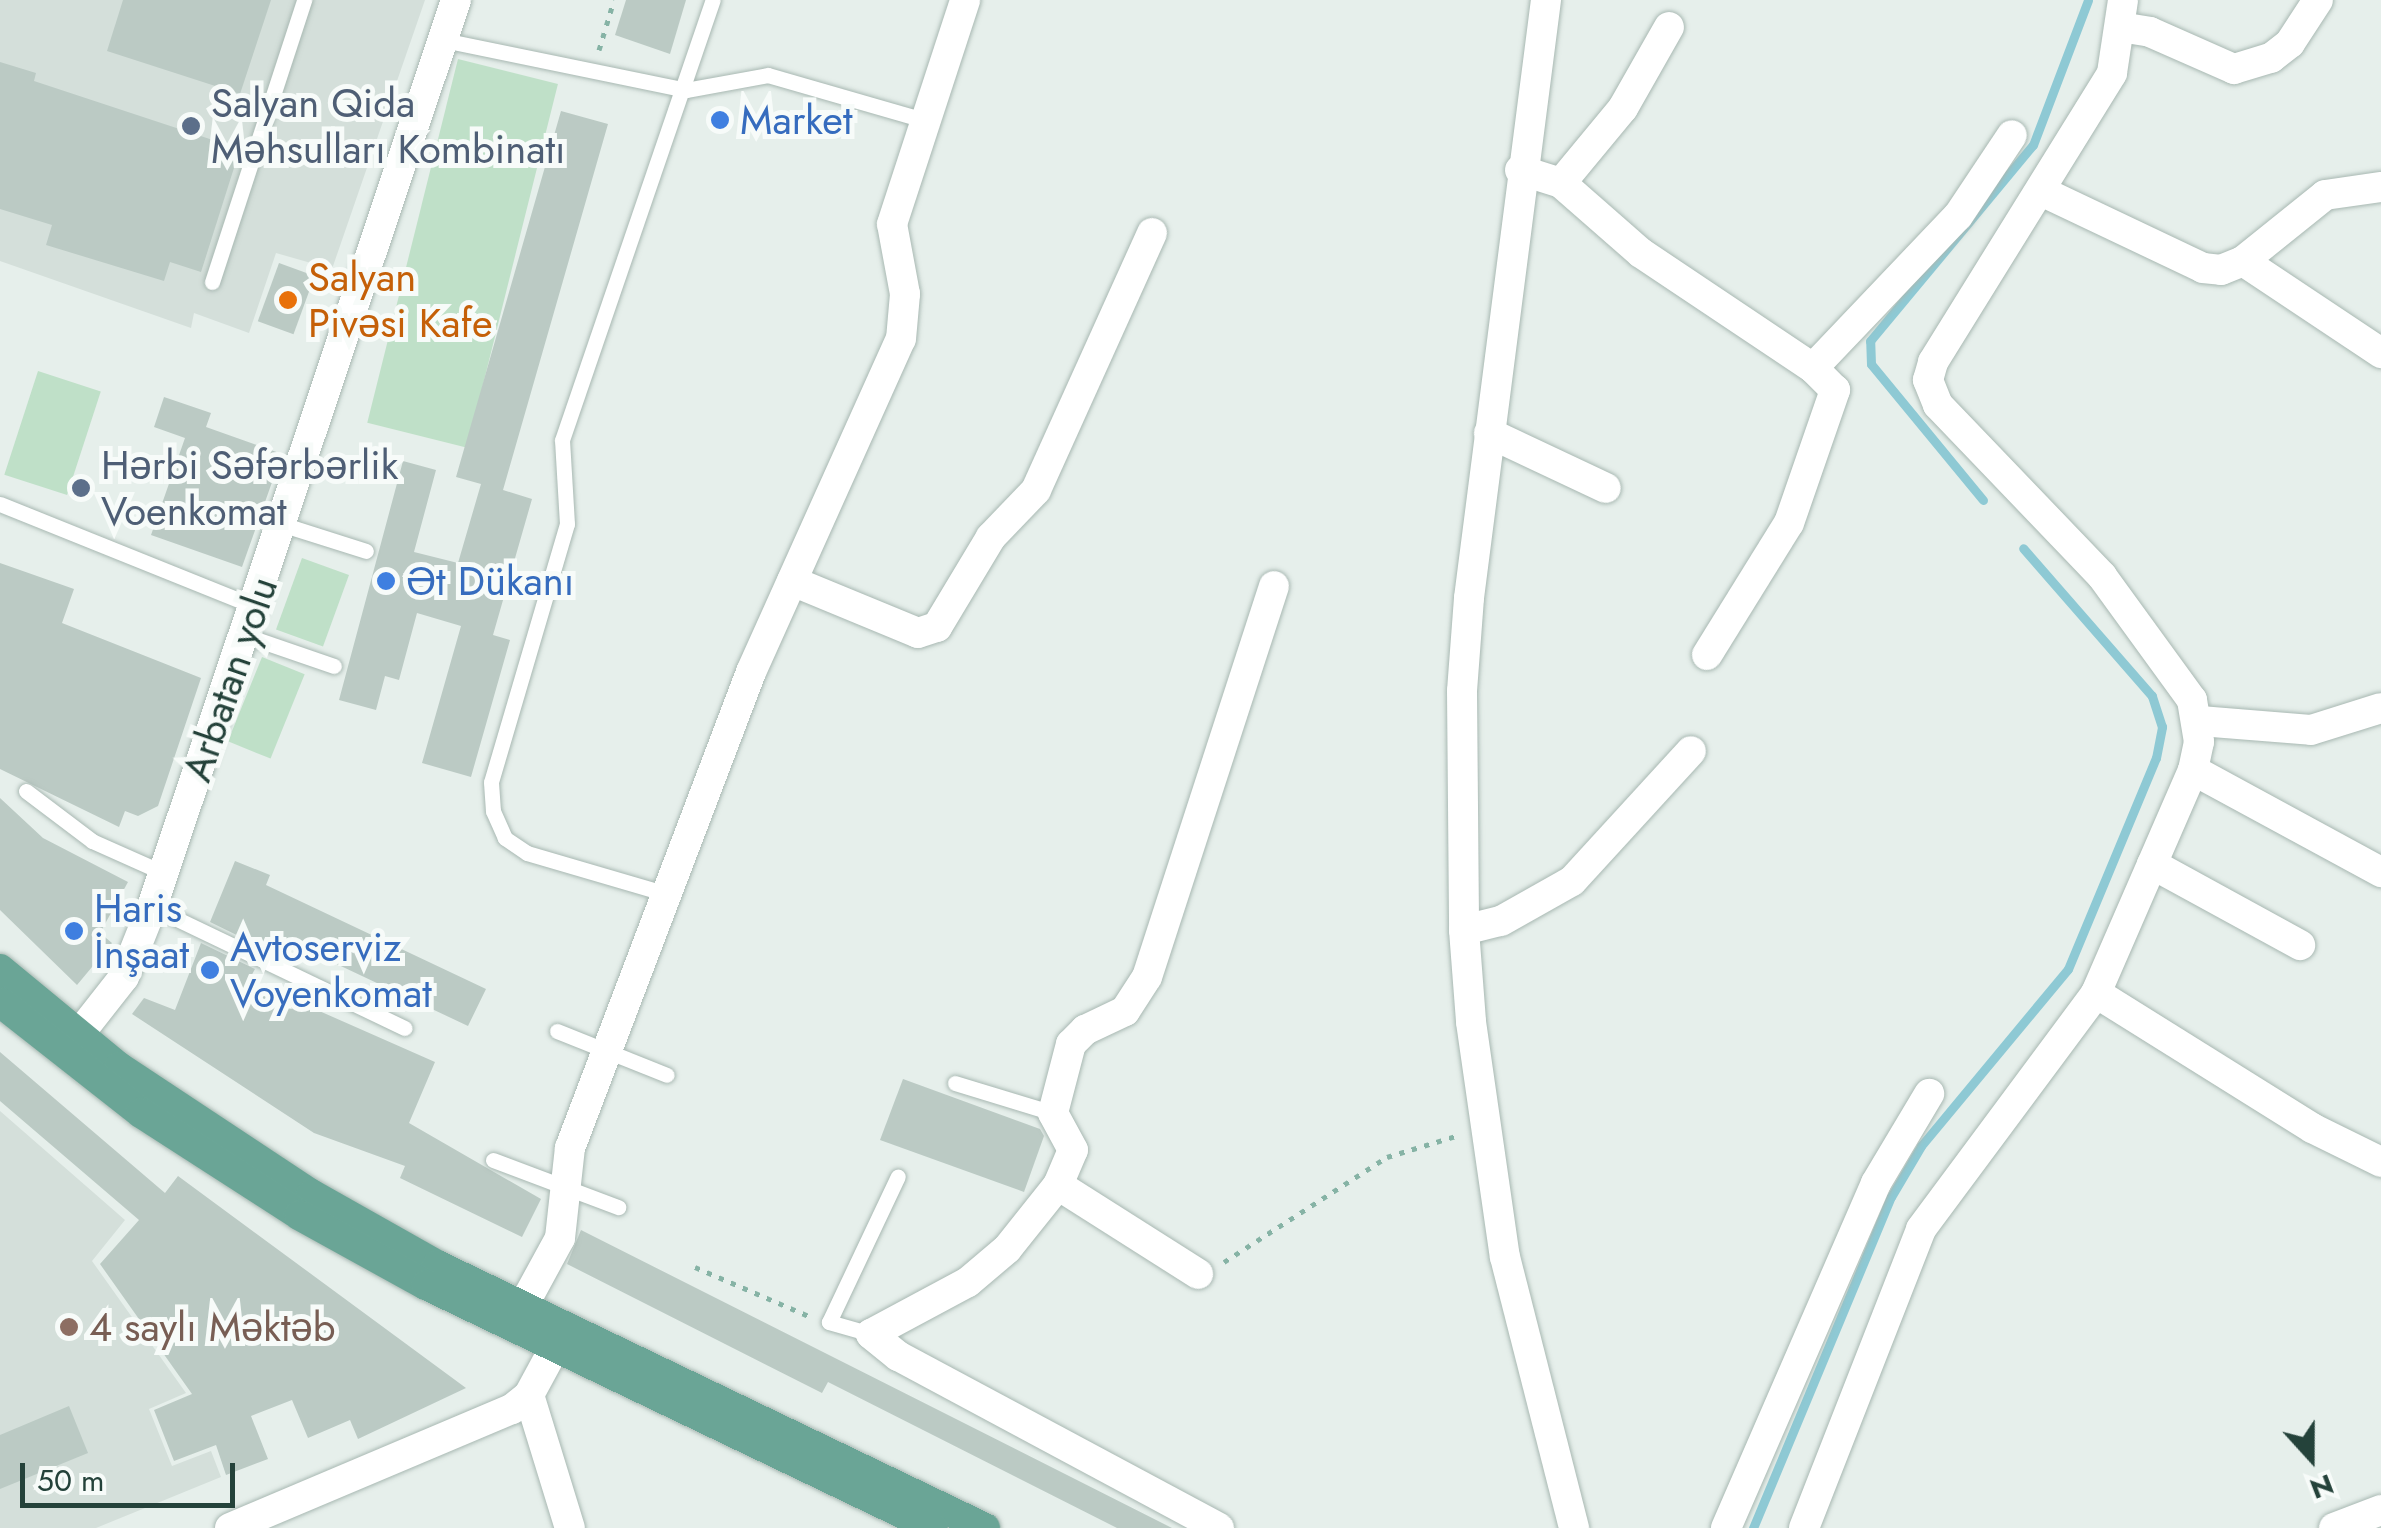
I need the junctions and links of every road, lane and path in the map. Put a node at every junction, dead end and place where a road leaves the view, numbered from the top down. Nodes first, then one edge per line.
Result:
1 (304, 0) edge
2 (456, 0) edge
3 (614, 0) edge
4 (713, 0) edge
5 (964, 0) edge
6 (1546, 0) edge
7 (2318, 0) edge
8 (2122, 14) edge
9 (1669, 27) dead end
10 (442, 40) junction
11 (593, 72) junction
12 (686, 90) junction
13 (924, 120) junction
14 (2012, 135) dead end
15 (1520, 170) junction
16 (1561, 182) junction
17 (2381, 186) edge
18 (2041, 191) junction
19 (1152, 232) dead end
20 (2243, 262) junction
21 (212, 282) dead end
22 (2381, 353) edge
23 (1812, 368) junction
24 (1489, 433) junction
25 (1606, 488) dead end
26 (0, 504) edge
27 (281, 524) junction
28 (366, 551) dead end
29 (792, 581) junction
30 (1274, 586) dead end
31 (254, 606) junction
32 (244, 635) junction
33 (1708, 655) dead end
34 (334, 666) dead end
35 (2381, 708) edge
36 (2200, 721) junction
37 (1691, 752) dead end
38 (2193, 770) junction
39 (26, 791) dead end
40 (2152, 864) junction
41 (2381, 872) edge
42 (164, 873) junction
43 (667, 894) junction
44 (152, 907) junction
45 (1464, 930) junction
46 (2300, 945) dead end
47 (0, 969) edge
48 (2096, 993) junction
49 (0, 1002) edge
50 (404, 1028) dead end
51 (557, 1031) dead end
52 (71, 1045) junction
53 (608, 1050) junction
54 (667, 1075) dead end
55 (955, 1082) dead end
56 (1929, 1094) dead end
57 (1054, 1113) junction
58 (1486, 1129) junction
59 (494, 1160) dead end
60 (2381, 1162) edge
61 (898, 1176) dead end
62 (1058, 1185) junction
63 (566, 1186) junction
64 (618, 1207) dead end
65 (695, 1266) dead end
66 (1198, 1274) joint
67 (523, 1306) junction
68 (829, 1322) junction
69 (871, 1334) junction
70 (556, 1347) junction
71 (529, 1395) junction
72 (2381, 1510) edge
73 (230, 1528) edge
74 (570, 1528) edge
75 (933, 1528) edge
76 (985, 1528) edge
77 (1219, 1528) edge
78 (1574, 1528) edge
79 (1726, 1528) edge
80 (1804, 1528) edge
81 (2334, 1528) edge

1 - 21 lane
2 - 10 street, Arbatan yolu
3 - 11 path
4 - 12 lane
5 - 13 street
6 - 15 street
7 - 8 street
8 - 18 street
9 - 16 street
10 - 11 lane
10 - 27 street, Arbatan yolu
11 - 12 lane
12 - 13 lane
12 - 43 lane
13 - 29 street
14 - 23 street
15 - 16 street
15 - 24 street
16 - 23 street
17 - 20 street
18 - 20 street
18 - 36 street
19 - 29 street
20 - 22 street
23 - 33 street
24 - 25 street
24 - 45 street
26 - 31 lane
27 - 28 lane
27 - 31 street, Arbatan yolu
29 - 43 street
30 - 57 street
31 - 32 street, Arbatan yolu
32 - 34 lane
32 - 42 street, Arbatan yolu
35 - 36 street
36 - 38 street
37 - 45 street
38 - 40 street
38 - 41 street
39 - 42 lane
40 - 46 street
40 - 48 street
42 - 44 street, Arbatan yolu
43 - 53 street
44 - 50 lane
44 - 52 street, Arbatan yolu
45 - 58 street
47 - 52 main road
48 - 60 street
48 - 80 street
49 - 52 main road
51 - 53 lane
52 - 67 main road
52 - 70 main road
53 - 54 lane
53 - 63 street
55 - 57 lane
56 - 79 street
57 - 62 street
58 - 66 path
58 - 78 street
59 - 63 lane
61 - 68 lane
62 - 66 street
62 - 69 street
63 - 64 lane
63 - 67 street
65 - 68 path
67 - 76 main road
68 - 69 lane
69 - 77 street
70 - 71 street
70 - 75 main road
71 - 73 street
71 - 74 street
72 - 81 street

